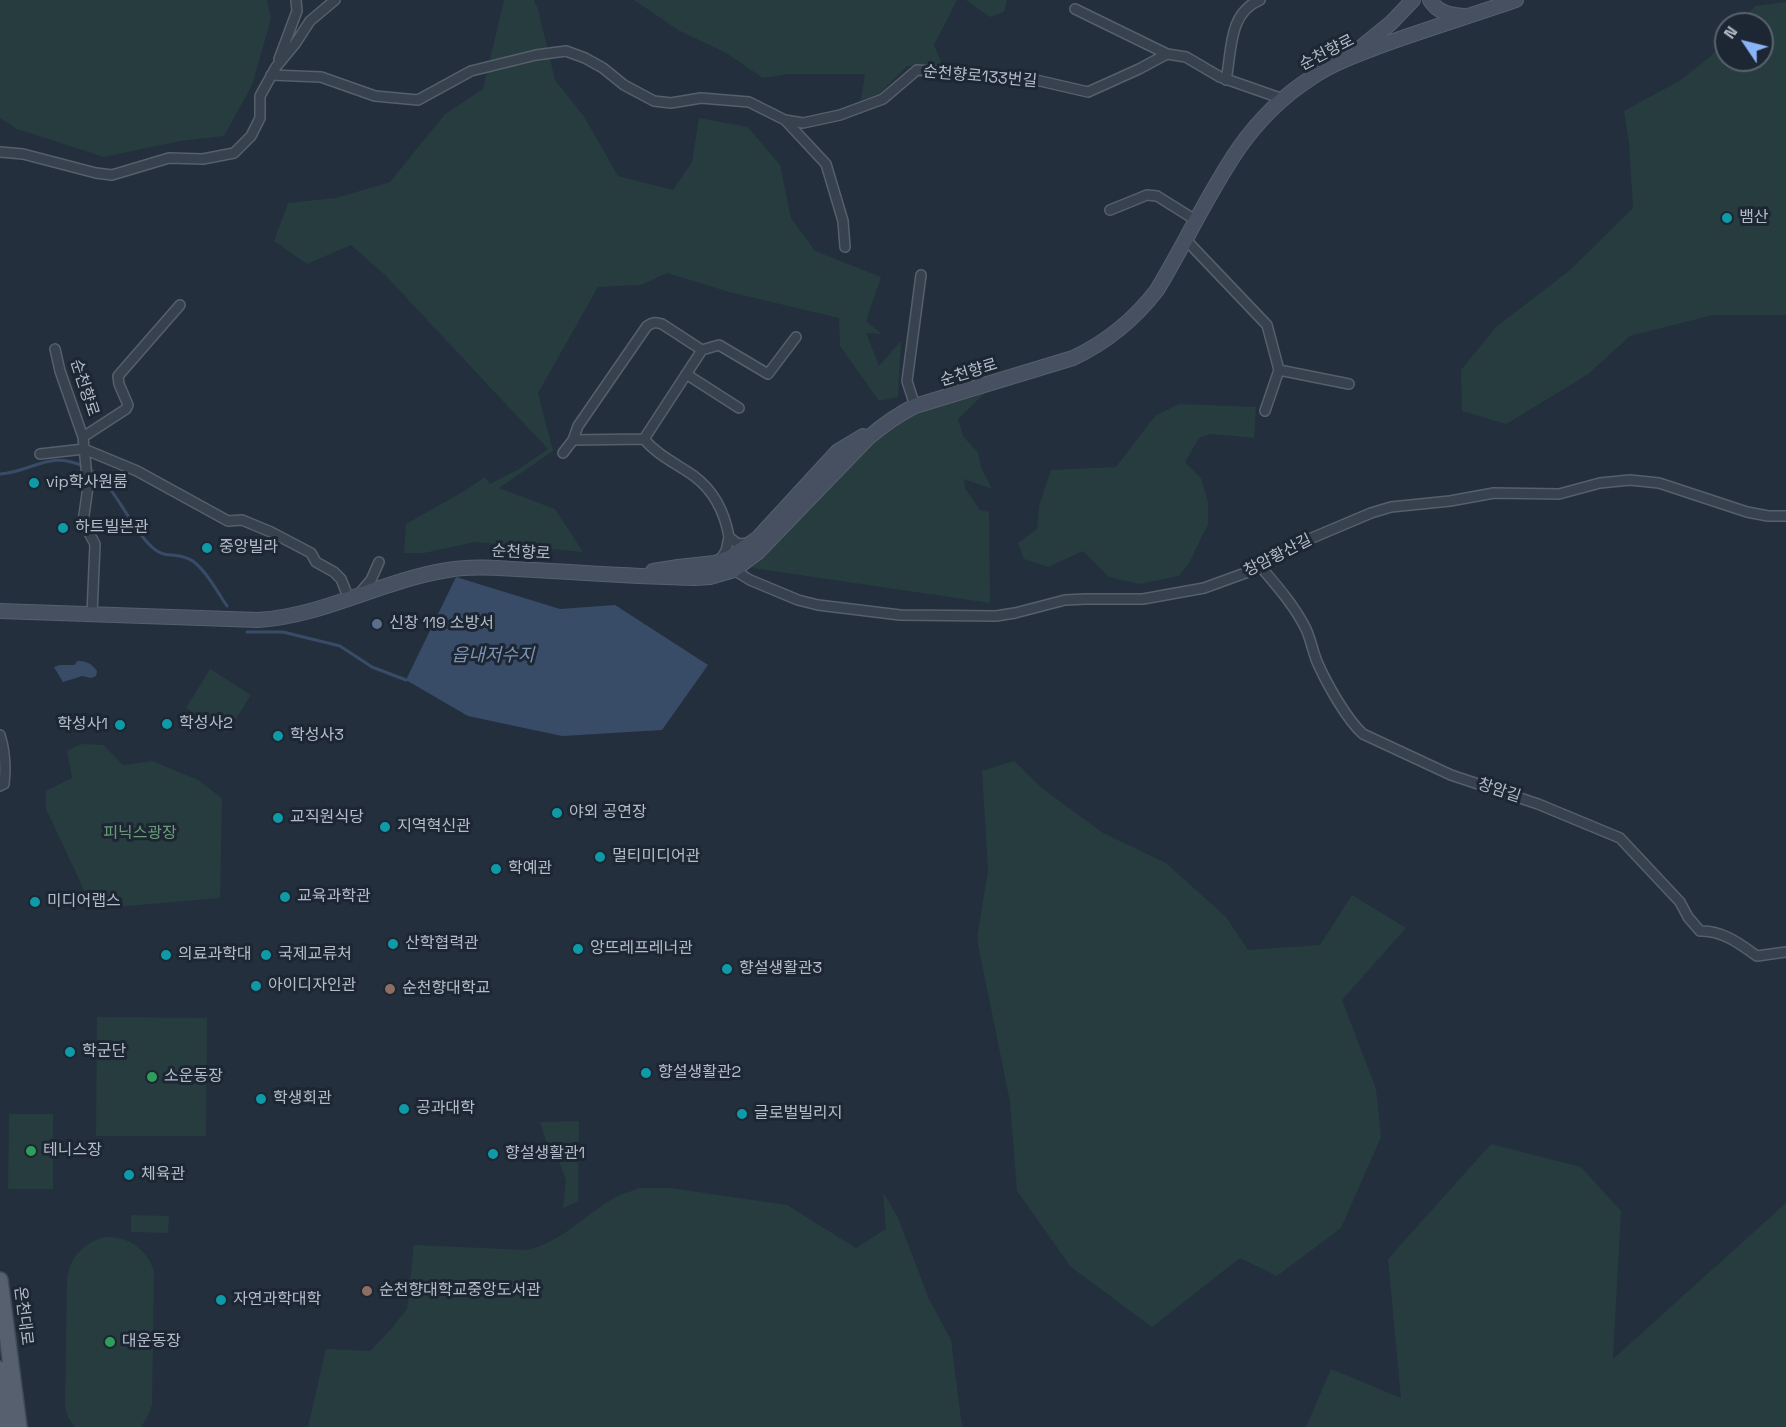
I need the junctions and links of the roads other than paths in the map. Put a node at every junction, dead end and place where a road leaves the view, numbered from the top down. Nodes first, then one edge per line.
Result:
1 (296, 0) edge
2 (335, 0) edge
3 (1260, 0) edge
4 (1413, 0) edge
5 (1430, 0) edge
6 (1516, 0) edge
7 (1075, 9) dead end
8 (1470, 16) junction
9 (1395, 40) junction
10 (1167, 54) junction
11 (1339, 62) junction
12 (274, 71) junction
13 (1226, 80) junction
14 (1283, 99) junction
15 (785, 120) junction
16 (0, 152) edge
17 (1110, 210) dead end
18 (1197, 221) junction
19 (1186, 240) junction
20 (844, 247) dead end
21 (921, 275) dead end
22 (180, 305) dead end
23 (796, 337) dead end
24 (54, 349) dead end
25 (702, 350) junction
26 (1279, 370) junction
27 (686, 374) junction
28 (1349, 384) dead end
29 (915, 406) junction
30 (739, 408) dead end
31 (1265, 411) dead end
32 (883, 425) junction
33 (83, 437) junction
34 (644, 439) junction
35 (573, 440) junction
36 (84, 449) junction
37 (563, 453) dead end
38 (40, 454) dead end
39 (1786, 516) edge
40 (729, 537) junction
41 (758, 538) junction
42 (379, 562) dead end
43 (715, 563) junction
44 (1260, 566) junction
45 (734, 570) junction
46 (632, 575) junction
47 (352, 598) junction
48 (0, 611) edge
49 (92, 614) junction
50 (0, 735) edge
51 (0, 786) edge
52 (1786, 952) edge
53 (0, 1280) edge
54 (0, 1369) edge
55 (7, 1427) edge
56 (19, 1427) edge

1 - 12 street
2 - 12 street
3 - 13 street
4 - 9 main road
4 - 11 main road
5 - 8 main road
6 - 8 main road, 순천향로
7 - 10 street
8 - 9 main road, 순천향로
9 - 11 main road, 순천향로
10 - 13 street
10 - 15 street, 순천향로133번길
11 - 14 main road, 순천향로
12 - 15 street, 순천향로133번길
12 - 16 street
13 - 14 street
14 - 18 main road, 순천향로
15 - 20 street
17 - 18 street
18 - 19 main road, 순천향로
19 - 26 street
19 - 29 main road, 순천향로
21 - 29 street
22 - 33 street, 순천향로
23 - 25 street
24 - 33 street, 순천향로
25 - 27 street
25 - 35 street
26 - 28 street
26 - 31 street
27 - 30 street
27 - 34 street
29 - 32 main road, 순천향로
32 - 41 main road
32 - 45 main road, 순천향로
33 - 36 street, 순천향로
34 - 35 street
34 - 40 street
35 - 37 street
36 - 38 street
36 - 47 street
36 - 49 street, 순천향로
39 - 44 street, 창암황산길
40 - 41 street
40 - 43 street
41 - 43 main road
42 - 47 street
43 - 46 main road
44 - 45 street, 창암황산길
44 - 52 street, 창암길
45 - 46 main road, 순천향로
46 - 47 main road, 순천향로
47 - 49 main road, 순천향로
48 - 49 main road, 순천향로
50 - 51 street
53 - 56 main road, 온천대로
54 - 55 main road

